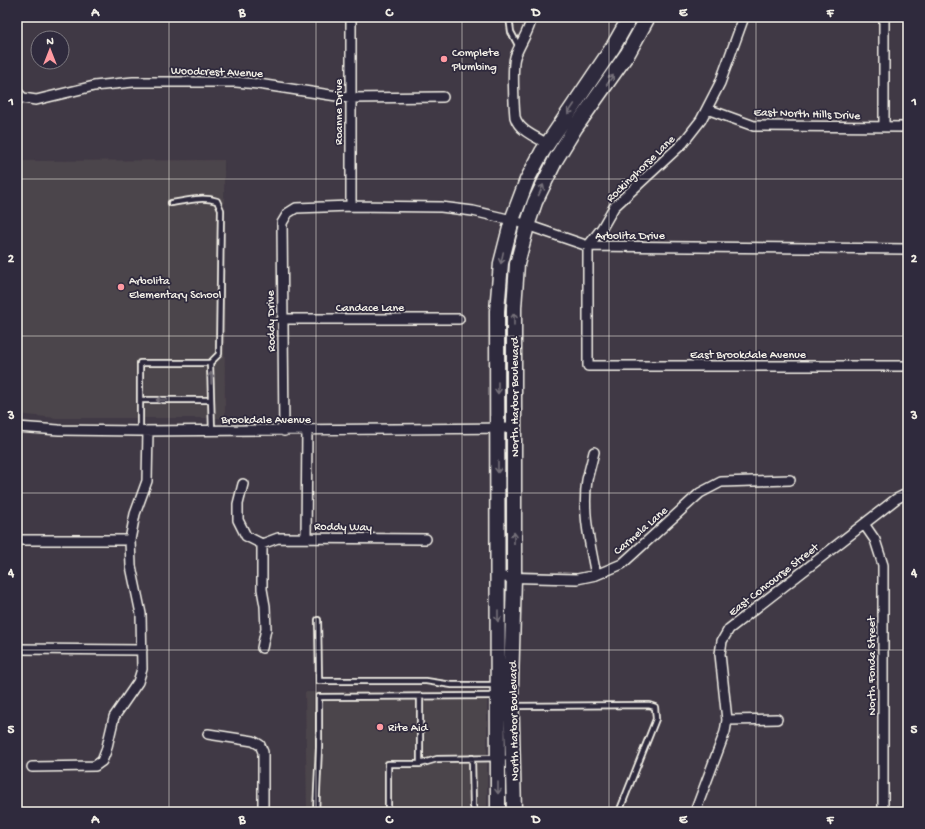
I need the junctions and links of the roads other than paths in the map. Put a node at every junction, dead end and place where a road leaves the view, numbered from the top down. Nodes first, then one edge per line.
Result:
1 (350, 17) edge
2 (509, 17) edge
3 (532, 17) edge
4 (630, 17) edge
5 (648, 17) edge
6 (744, 17) edge
7 (884, 18) edge
8 (519, 47) junction
9 (17, 92) edge
10 (443, 97) dead end
11 (350, 98) junction
12 (707, 109) junction
13 (884, 127) junction
14 (908, 127) edge
15 (548, 144) junction
16 (171, 204) dead end
17 (351, 206) junction
18 (288, 213) joint
19 (512, 220) junction
20 (526, 226) junction
21 (588, 246) junction
22 (908, 249) edge
23 (282, 319) junction
24 (459, 319) dead end
25 (210, 363) junction
26 (908, 366) edge
27 (140, 400) junction
28 (211, 400) junction
29 (17, 427) edge
30 (498, 428) junction
31 (514, 428) junction
32 (307, 430) junction
33 (212, 431) junction
34 (284, 431) junction
35 (144, 432) junction
36 (594, 452) dead end
37 (790, 480) dead end
38 (243, 484) dead end
39 (908, 493) edge
40 (864, 524) junction
41 (306, 538) junction
42 (426, 539) dead end
43 (17, 540) edge
44 (130, 540) junction
45 (262, 544) junction
46 (596, 575) junction
47 (498, 577) junction
48 (514, 577) junction
49 (318, 620) dead end
50 (262, 648) dead end
51 (17, 650) edge
52 (142, 650) junction
53 (505, 696) junction
54 (420, 697) junction
55 (777, 719) dead end
56 (727, 720) junction
57 (208, 734) dead end
58 (472, 758) junction
59 (498, 758) junction
60 (513, 758) junction
61 (420, 764) junction
62 (32, 767) dead end
63 (263, 812) edge
64 (316, 812) edge
65 (388, 812) edge
66 (475, 812) edge
67 (498, 812) edge
68 (514, 812) edge
69 (619, 812) edge
70 (695, 812) edge
71 (883, 812) edge

1 - 11 street, Roanne Drive
2 - 8 lane
3 - 8 street
4 -> 15 main road, North Harbor Boulevard
20 -> 5 main road, North Harbor Boulevard
6 - 12 street, Rockinghorse Lane
7 - 13 street
8 - 15 street
9 - 11 street, Woodcrest Avenue
10 - 11 street, Woodcrest Avenue
11 - 17 street, Roanne Drive
12 - 13 street, East North Hills Drive
12 - 21 street, Rockinghorse Lane
13 - 14 street, East North Hills Drive
15 - 19 main road, North Harbor Boulevard
16 - 25 lane
17 - 18 street, Arbolita Drive
17 - 19 street, Arbolita Drive
18 - 23 street, Roddy Drive
19 - 20 street, Arbolita Drive
19 -> 30 main road, North Harbor Boulevard
20 - 21 street, Arbolita Drive
31 -> 20 main road, North Harbor Boulevard
21 - 22 street, Arbolita Drive
21 - 26 street, East Brookdale Avenue
23 - 24 street, Candace Lane
23 - 34 street, Roddy Drive
25 - 27 lane
28 -> 25 lane
28 -> 27 lane
27 - 35 lane
28 - 33 lane
29 - 35 street, Brookdale Avenue
30 - 31 street, Brookdale Avenue
30 - 32 street, Brookdale Avenue
30 -> 47 main road, North Harbor Boulevard
48 -> 31 main road, North Harbor Boulevard
32 - 34 street, Brookdale Avenue
32 - 41 street
33 - 34 street, Brookdale Avenue
33 - 35 street, Brookdale Avenue
35 - 44 street
36 - 46 street
37 - 46 street, Carmela Lane
38 - 45 street
39 - 40 street, East Concourse Street
40 - 56 street, East Concourse Street
40 - 71 street, North Fonda Street
41 - 42 street, Roddy Way
41 - 45 street, Roddy Way
43 - 44 street
44 - 52 street
45 - 50 street
46 - 48 street, Carmela Lane
47 - 48 street, Carmela Lane
47 -> 53 main road, North Harbor Boulevard
48 - 53 main road, North Harbor Boulevard
49 - 53 lane
51 - 52 street
52 - 62 street
53 - 54 lane
53 - 59 main road, North Harbor Boulevard
53 - 60 main road, North Harbor Boulevard
53 - 69 lane
54 - 61 lane
54 - 64 lane
55 - 56 street
56 - 70 street, East Concourse Street
57 - 63 street
58 - 59 lane
58 - 61 lane
58 - 66 lane
59 - 60 lane
59 -> 67 main road, North Harbor Boulevard
60 - 68 main road, North Harbor Boulevard
61 - 65 lane

